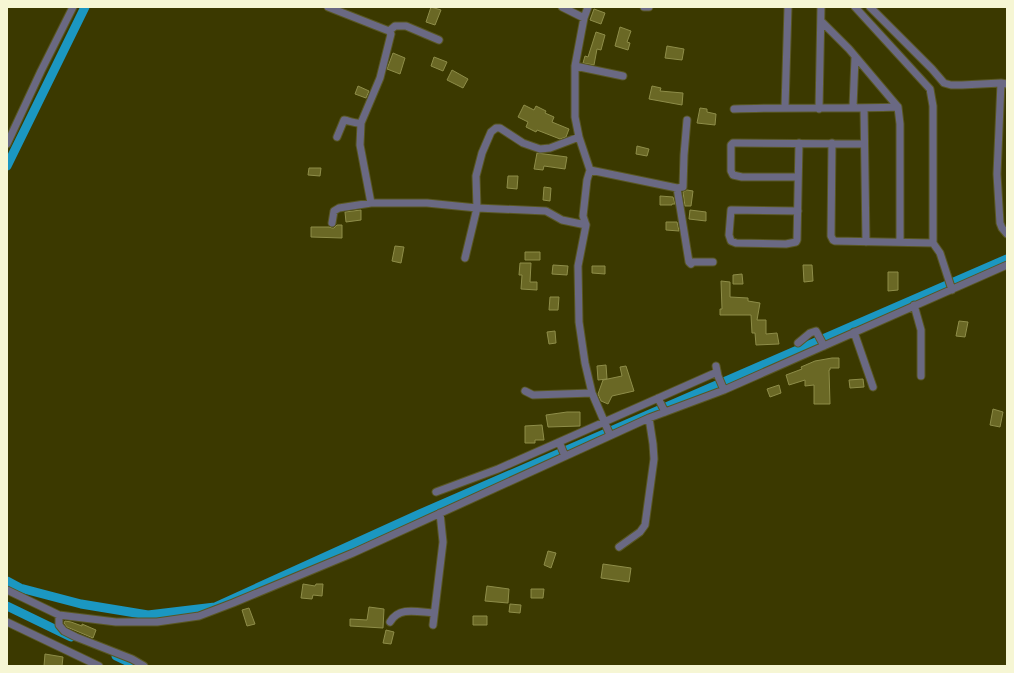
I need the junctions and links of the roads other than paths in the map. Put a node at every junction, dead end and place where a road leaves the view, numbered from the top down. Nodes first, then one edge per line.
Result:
1 (74, 7) edge
2 (328, 7) edge
3 (562, 7) edge
4 (588, 7) edge
5 (644, 7) edge
6 (649, 7) edge
7 (788, 7) edge
8 (821, 7) edge
9 (855, 7) edge
10 (870, 7) edge
11 (584, 18) junction
12 (821, 21) junction
13 (389, 31) junction
14 (439, 40) dead end
15 (855, 58) junction
16 (575, 66) junction
17 (623, 76) dead end
18 (1004, 83) edge
19 (853, 107) junction
20 (898, 107) junction
21 (785, 108) junction
22 (864, 108) junction
23 (734, 109) dead end
24 (819, 109) junction
25 (687, 120) dead end
26 (361, 124) junction
27 (337, 137) dead end
28 (579, 137) junction
29 (799, 143) junction
30 (832, 143) junction
31 (7, 144) edge
32 (864, 144) junction
33 (590, 170) junction
34 (798, 177) junction
35 (677, 188) junction
36 (371, 203) junction
37 (477, 208) junction
38 (798, 210) junction
39 (332, 223) dead end
40 (586, 225) junction
41 (1007, 234) edge
42 (866, 242) junction
43 (900, 242) junction
44 (933, 243) junction
45 (465, 258) dead end
46 (713, 262) dead end
47 (1007, 265) edge
48 (951, 288) junction
49 (914, 305) junction
50 (854, 332) junction
51 (798, 343) dead end
52 (823, 344) junction
53 (921, 376) dead end
54 (722, 387) junction
55 (873, 387) dead end
56 (525, 391) dead end
57 (592, 393) junction
58 (659, 399) junction
59 (664, 411) junction
60 (649, 418) junction
61 (605, 422) junction
62 (610, 435) junction
63 (559, 443) junction
64 (565, 455) junction
65 (436, 492) dead end
66 (440, 513) junction
67 (619, 547) dead end
68 (7, 590) edge
69 (434, 613) junction
70 (58, 615) junction
71 (7, 622) edge
72 (390, 622) dead end
73 (433, 625) dead end
74 (99, 666) edge
75 (144, 666) edge

1 - 31 street
2 - 13 street
3 - 11 street
4 - 11 street
5 - 6 street
7 - 21 street
8 - 12 street
9 - 44 street
10 - 18 street
11 - 16 street
12 - 15 street
12 - 24 street
13 - 14 street
13 - 26 street
15 - 19 street
15 - 20 street
16 - 17 street
16 - 28 street
18 - 41 street
19 - 22 street
19 - 24 street
20 - 22 street
20 - 43 street
21 - 23 street
21 - 24 street
22 - 32 street
25 - 35 street
26 - 27 street
26 - 36 street
28 - 33 street
28 - 37 street
29 - 30 street
29 - 34 street
29 - 34 street
30 - 32 street
30 - 42 street
32 - 42 street
33 - 35 street
33 - 40 street
34 - 38 street
35 - 46 street
36 - 37 street
36 - 39 street
37 - 40 street
37 - 45 street
38 - 38 street
40 - 57 street
42 - 43 street
43 - 44 street
44 - 48 street
47 - 48 street
48 - 49 street
49 - 50 street
49 - 53 street
50 - 52 street
50 - 55 street
51 - 52 street
52 - 54 street
54 - 58 street
54 - 59 street
56 - 57 street
57 - 61 street
58 - 59 street
58 - 61 street
59 - 60 street
60 - 62 street
60 - 67 street
61 - 62 street
61 - 63 street
62 - 64 street
63 - 64 street
63 - 65 street
64 - 66 street
66 - 69 street
66 - 70 street
68 - 70 street
69 - 72 street
69 - 73 street
70 - 75 street
71 - 74 street

